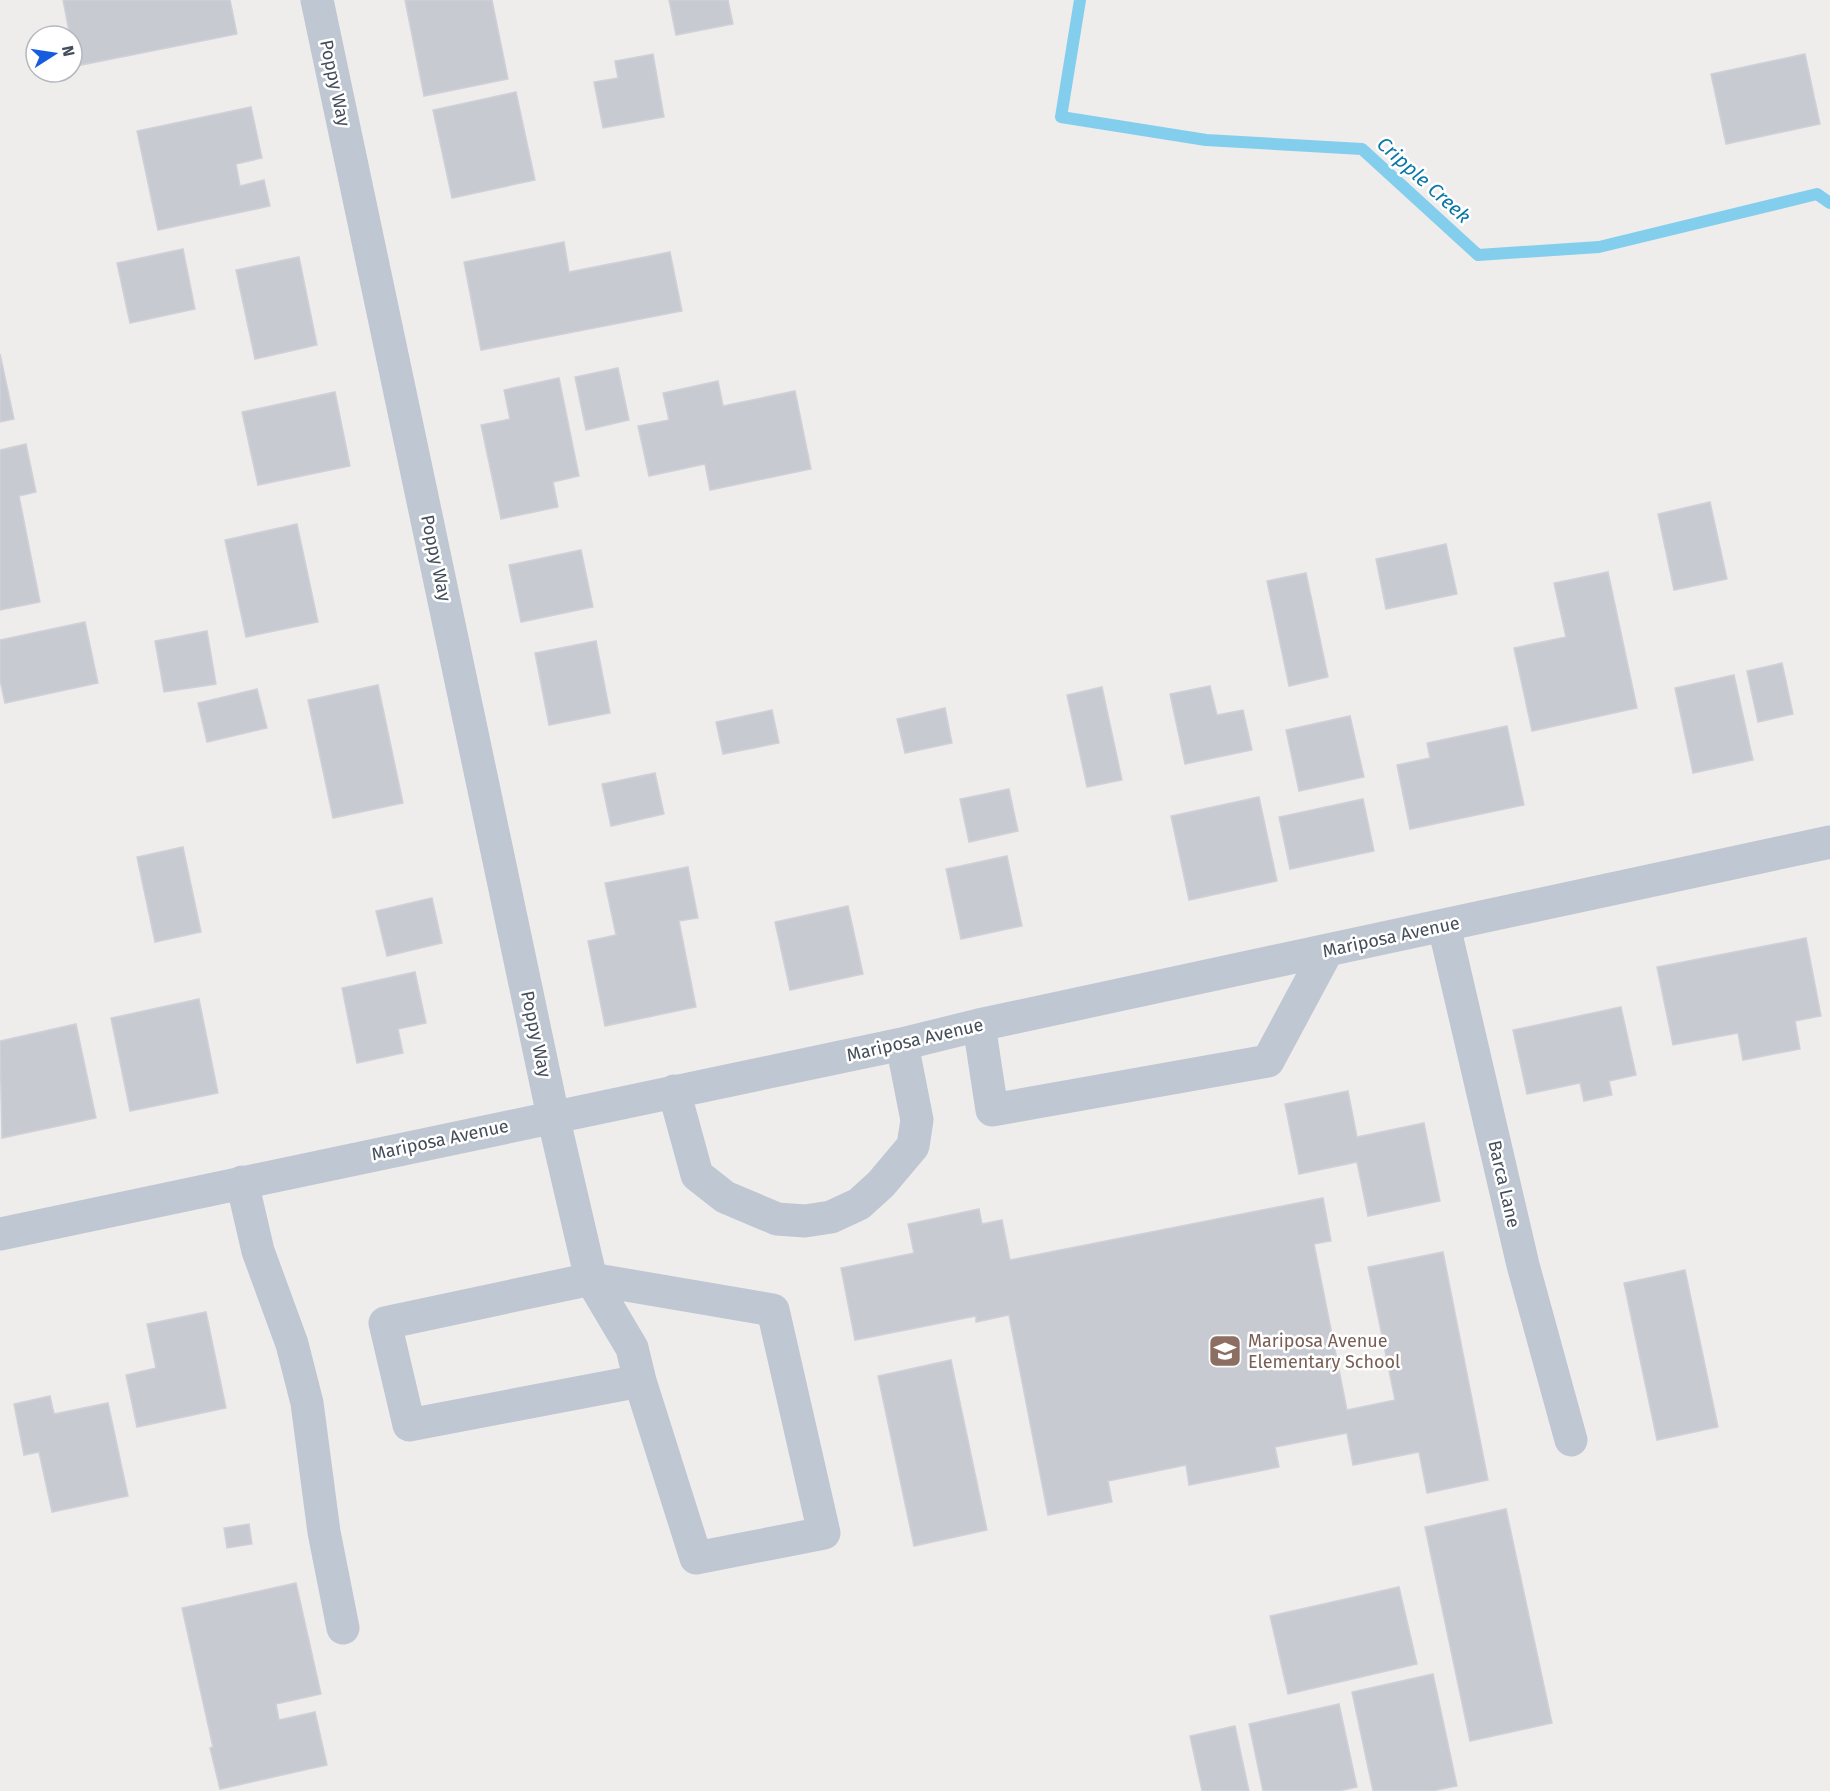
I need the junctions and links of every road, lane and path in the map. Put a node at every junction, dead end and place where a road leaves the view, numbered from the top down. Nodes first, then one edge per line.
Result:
1 (317, 0) edge
2 (1830, 842) edge
3 (1444, 926) junction
4 (1327, 951) junction
5 (979, 1025) junction
6 (902, 1044) junction
7 (674, 1091) junction
8 (553, 1116) junction
9 (242, 1182) junction
10 (0, 1233) edge
11 (591, 1279) junction
12 (640, 1381) junction
13 (1571, 1440) dead end
14 (343, 1628) dead end

1 - 8 street, Poppy Way
2 - 3 street, Mariposa Avenue
3 - 4 street, Mariposa Avenue
3 - 13 street, Barca Lane
4 - 5 street, Mariposa Avenue
4 - 5 street
5 - 6 street, Mariposa Avenue
6 - 7 street, Mariposa Avenue
6 - 7 street
7 - 8 street, Mariposa Avenue
8 - 9 street, Mariposa Avenue
8 - 11 street, Poppy Way
9 - 10 street, Mariposa Avenue
9 - 14 street
11 - 12 street, Poppy Way
11 - 12 street
11 - 12 street, Poppy Way

